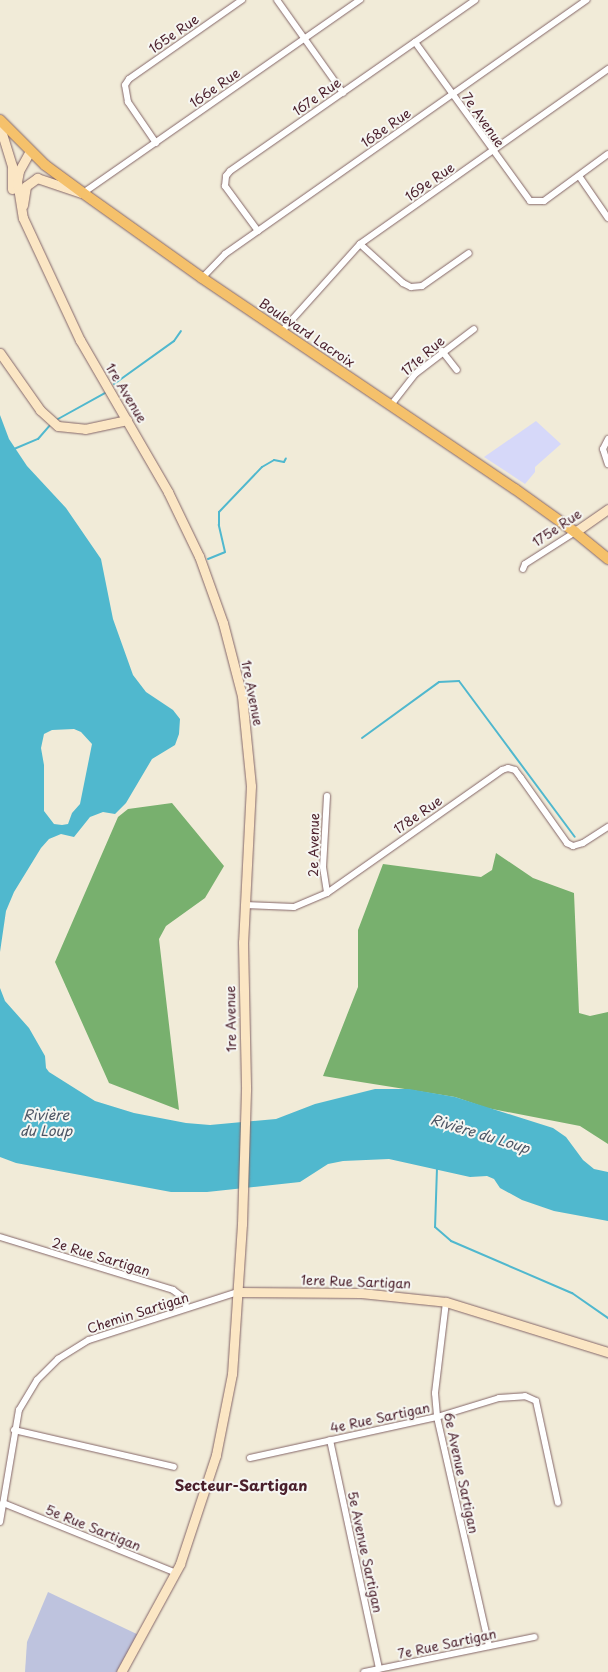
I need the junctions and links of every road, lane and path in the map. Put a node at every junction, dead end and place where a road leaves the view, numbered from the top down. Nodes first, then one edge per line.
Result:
1 (242, 0) edge
2 (277, 0) edge
3 (360, 0) edge
4 (475, 0) edge
5 (587, 0) edge
6 (304, 38) junction
7 (415, 42) junction
8 (608, 69) edge
9 (342, 93) junction
10 (452, 95) junction
11 (0, 120) edge
12 (0, 127) edge
13 (156, 144) junction
14 (30, 151) junction
15 (492, 151) junction
16 (608, 154) edge
17 (578, 176) junction
18 (83, 193) junction
19 (23, 218) junction
20 (608, 218) edge
21 (258, 231) junction
22 (360, 244) junction
23 (469, 253) dead end
24 (202, 278) junction
25 (474, 329) dead end
26 (282, 332) junction
27 (442, 351) junction
28 (0, 353) edge
29 (457, 370) dead end
30 (391, 404) junction
31 (127, 420) junction
32 (606, 441) edge
33 (608, 464) edge
34 (608, 509) edge
35 (575, 532) junction
36 (608, 559) edge
37 (523, 569) dead end
38 (327, 796) dead end
39 (608, 827) edge
40 (327, 893) junction
41 (245, 905) junction
42 (0, 1237) edge
43 (238, 1292) junction
44 (446, 1302) junction
45 (188, 1308) junction
46 (608, 1352) edge
47 (437, 1417) junction
48 (14, 1430) junction
49 (330, 1440) junction
50 (250, 1458) dead end
51 (174, 1467) dead end
52 (3, 1503) junction
53 (558, 1504) dead end
54 (0, 1522) edge
55 (176, 1573) junction
56 (534, 1637) dead end
57 (489, 1646) junction
58 (379, 1669) junction
59 (121, 1672) edge
60 (364, 1672) edge

1 - 13 street, 165e Rue
2 - 6 street
3 - 6 street, 166e Rue
4 - 7 street, 167e Rue
5 - 10 street, 168e Rue
6 - 9 street
6 - 13 street, 166e Rue
7 - 9 street, 167e Rue
7 - 10 street, 7e Avenue
8 - 15 street, 169e Rue
9 - 21 street, 167e Rue
10 - 15 street, 7e Avenue
10 - 21 street, 168e Rue
11 - 14 main road, Boulevard Lacroix
12 - 19 main road
13 - 18 street, 166e Rue
14 - 18 main road, Boulevard Lacroix
14 - 19 main road, 1re Avenue
15 - 17 street, 7e Avenue
15 - 22 street, 169e Rue
16 - 17 street
17 - 20 street
18 - 19 main road
18 - 24 main road, Boulevard Lacroix
19 - 31 main road, 1re Avenue
21 - 24 street, 168e Rue
22 - 23 street
22 - 26 street, 169e Rue
24 - 26 main road, Boulevard Lacroix
25 - 27 street, 171e Rue
26 - 30 main road, Boulevard Lacroix
27 - 29 street
27 - 30 street, 171e Rue
28 - 31 main road
30 - 35 main road, Boulevard Lacroix
31 - 41 main road, 1re Avenue
32 - 33 street
34 - 35 main road, 175e Rue
35 - 36 main road, Boulevard Lacroix
35 - 37 street, 175e Rue
38 - 40 street, 2e Avenue
39 - 40 street, 178e Rue
40 - 41 street, 178e Rue
41 - 43 main road, 1re Avenue
42 - 45 street, 2e Rue Sartigan
43 - 44 main road, 1ere Rue Sartigan
43 - 45 street, Chemin Sartigan
43 - 55 main road, 1re Avenue
44 - 46 main road, 1ere Rue Sartigan
44 - 47 street, 6e Avenue Sartigan
45 - 48 street, Chemin Sartigan
47 - 49 street, 4e Rue Sartigan
47 - 53 street, 4e Rue Sartigan
47 - 57 street, 6e Avenue Sartigan
48 - 51 street
48 - 52 street, Chemin Sartigan
49 - 50 street, 4e Rue Sartigan
49 - 58 street, 5e Avenue Sartigan
52 - 54 street, Chemin Sartigan
52 - 55 street, 5e Rue Sartigan
55 - 59 main road, 1re Avenue
56 - 57 street, 7e Rue Sartigan
57 - 58 street, 7e Rue Sartigan
58 - 60 street, 7e Rue Sartigan

